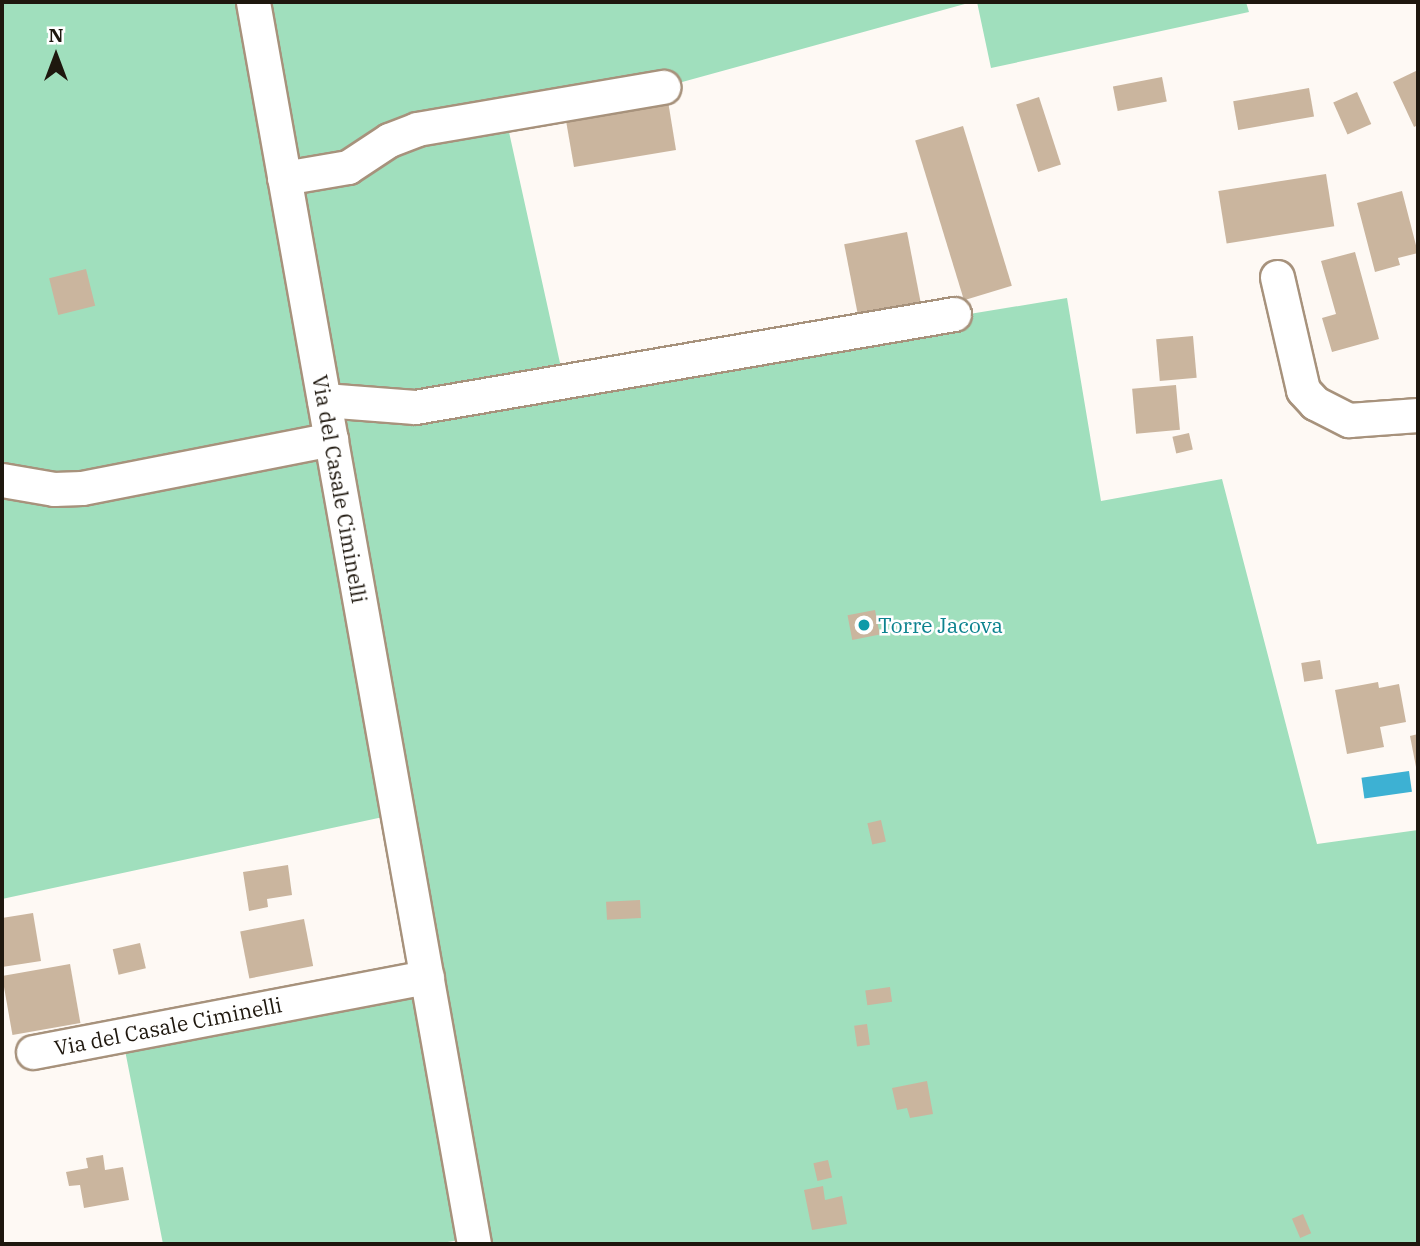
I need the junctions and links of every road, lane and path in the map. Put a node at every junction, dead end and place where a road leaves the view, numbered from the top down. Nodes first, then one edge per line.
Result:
1 (253, 2) edge
2 (663, 87) dead end
3 (285, 178) junction
4 (1277, 277) dead end
5 (954, 314) dead end
6 (324, 400) junction
7 (1418, 415) edge
8 (331, 439) junction
9 (2, 480) edge
10 (427, 977) junction
11 (33, 1052) dead end
12 (474, 1244) edge

1 - 3 street, Via del Casale Ciminelli
2 - 3 street
3 - 6 street, Via del Casale Ciminelli
4 - 7 street
5 - 6 street
6 - 8 street, Via del Casale Ciminelli
8 - 9 street
8 - 10 street, Via del Casale Ciminelli
10 - 11 street, Via del Casale Ciminelli
10 - 12 street, Via del Casale Ciminelli

